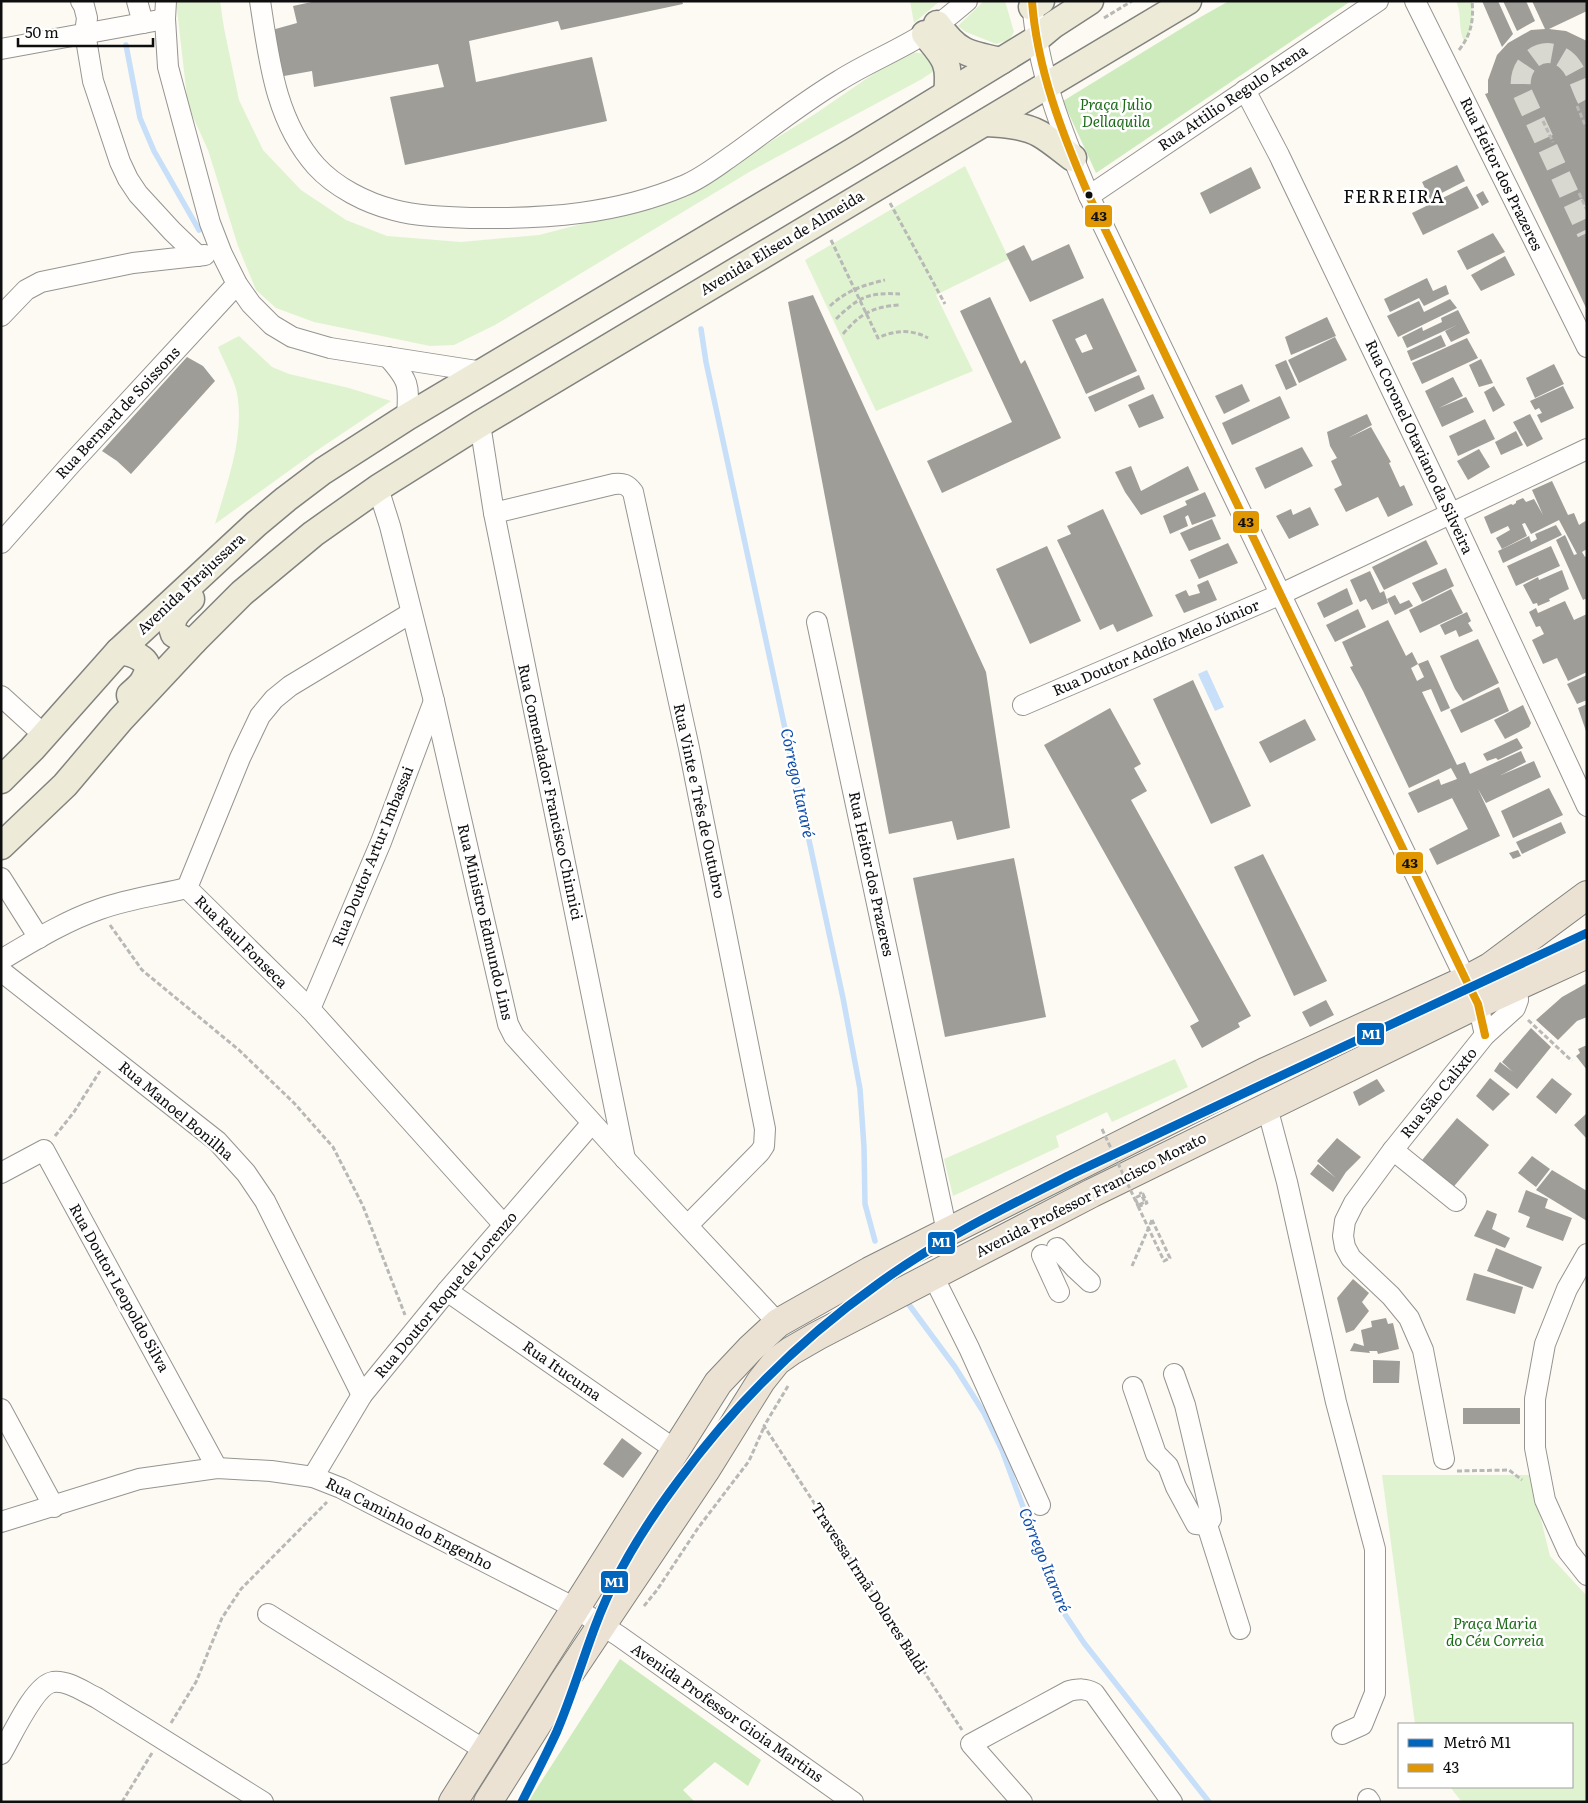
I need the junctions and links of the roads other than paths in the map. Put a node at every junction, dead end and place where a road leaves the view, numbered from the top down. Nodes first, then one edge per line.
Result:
1 (82, 1) edge
2 (137, 1) edge
3 (260, 1) edge
4 (967, 1) edge
5 (1090, 1) edge
6 (1188, 1) edge
7 (1378, 1) edge
8 (1415, 1) edge
9 (1035, 3) edge
10 (165, 10) edge
11 (143, 23) junction
12 (931, 29) junction
13 (85, 33) junction
14 (1035, 40) junction
15 (1, 49) edge
16 (1000, 60) junction
17 (1047, 86) junction
18 (1245, 90) junction
19 (947, 93) junction
20 (985, 122) junction
21 (1073, 158) junction
22 (1088, 196) junction
23 (222, 254) junction
24 (198, 256) junction
25 (237, 284) junction
26 (1, 316) edge
27 (1587, 347) edge
28 (388, 358) junction
29 (483, 372) junction
30 (407, 417) junction
31 (480, 424) junction
32 (1587, 450) edge
33 (378, 488) junction
34 (494, 513) junction
35 (1451, 514) junction
36 (1, 543) edge
37 (232, 548) junction
38 (1280, 595) junction
39 (411, 613) junction
40 (817, 622) dead end
41 (194, 641) junction
42 (119, 651) junction
43 (1, 696) edge
44 (434, 701) junction
45 (1024, 705) dead end
46 (121, 719) junction
47 (44, 735) junction
48 (1, 780) edge
49 (1587, 806) edge
50 (1, 846) edge
51 (1, 878) edge
52 (187, 888) junction
53 (1587, 895) edge
54 (39, 938) junction
55 (1586, 952) edge
56 (1, 960) edge
57 (1, 971) edge
58 (1466, 980) junction
59 (1516, 997) junction
60 (1478, 1004) junction
61 (310, 1010) junction
62 (1485, 1035) junction
63 (1267, 1107) junction
64 (592, 1123) junction
65 (1393, 1150) junction
66 (625, 1159) junction
67 (1, 1173) edge
68 (1456, 1201) dead end
69 (504, 1225) junction
70 (688, 1225) junction
71 (947, 1232) junction
72 (1587, 1254) edge
73 (933, 1276) junction
74 (1090, 1282) dead end
75 (447, 1291) junction
76 (1059, 1292) dead end
77 (778, 1322) junction
78 (1174, 1374) dead end
79 (1133, 1387) dead end
80 (362, 1395) junction
81 (1, 1409) edge
82 (677, 1451) junction
83 (1444, 1459) road end
84 (217, 1468) junction
85 (313, 1477) junction
86 (1040, 1505) dead end
87 (54, 1507) junction
88 (1, 1522) edge
89 (1207, 1525) junction
90 (1587, 1575) edge
91 (577, 1609) junction
92 (268, 1614) dead end
93 (601, 1625) junction
94 (1240, 1629) dead end
95 (1342, 1734) dead end
96 (486, 1751) junction
97 (1, 1754) edge
98 (263, 1802) edge
99 (453, 1802) edge
100 (488, 1802) edge
101 (853, 1802) edge
102 (1022, 1802) edge
103 (1172, 1802) edge

1 - 13 street
2 - 11 street
3 - 12 street
4 - 12 street
5 - 14 main road
6 - 17 main road, Avenida Eliseu de Almeida
7 - 18 street, Rua Attilio Regulo Arena
8 - 27 street, Rua Heitor dos Prazeres
9 - 14 street, Rua São Calixto
10 - 11 street
10 - 23 street
11 - 13 street
12 - 16 main road
12 - 19 main road
13 - 15 street
13 - 24 street
14 - 16 main road
14 - 17 street, Rua São Calixto
16 - 19 main road
17 - 20 main road, Avenida Eliseu de Almeida
17 - 21 street, Rua São Calixto
18 - 22 street, Rua Attilio Regulo Arena
18 - 35 street, Rua Coronel Otaviano da Silveira
19 - 29 main road
20 - 21 main road
20 - 31 main road, Avenida Eliseu de Almeida
21 - 22 street, Rua São Calixto
22 - 38 street, Rua São Calixto
23 - 24 street
23 - 25 street
24 - 26 street
25 - 28 street
25 - 36 street, Rua Bernard de Soissons
28 - 29 street
28 - 30 street
29 - 30 main road
30 - 37 main road, Avenida Pirajussara
31 - 33 main road, Avenida Eliseu de Almeida
31 - 34 street, Rua Comendador Francisco Chinnici
32 - 35 street, Rua Doutor Adolfo Melo Júnior
33 - 39 street, Rua Ministro Edmundo Lins
33 - 41 main road
34 - 66 street, Rua Comendador Francisco Chinnici
34 - 70 street, Rua Vinte e Três de Outubro
35 - 38 street, Rua Doutor Adolfo Melo Júnior
35 - 49 street, Rua Coronel Otaviano da Silveira
37 - 41 main road
37 - 42 main road, Avenida Pirajussara
38 - 45 street, Rua Doutor Adolfo Melo Júnior
38 - 58 street, Rua São Calixto
39 - 44 street, Rua Ministro Edmundo Lins
39 - 52 street, Rua Raul Fonseca
40 - 71 street, Rua Heitor dos Prazeres
41 - 46 main road
42 - 46 main road
42 - 47 main road, Avenida Pirajussara
43 - 47 street
44 - 61 street, Rua Doutor Artur Imbassai
44 - 64 street, Rua Ministro Edmundo Lins
46 - 50 main road
47 - 48 main road, Avenida Pirajussara
51 - 54 street
52 - 54 street
52 - 61 street, Rua Raul Fonseca
53 - 58 highway, Avenida Professor Francisco Morato
54 - 56 street
55 - 59 highway, Avenida Professor Francisco Morato
57 - 80 street, Rua Manoel Bonilha
58 - 60 street, Rua São Calixto
58 - 71 highway, Avenida Professor Francisco Morato
59 - 60 highway, Avenida Professor Francisco Morato
59 - 62 street, Rua São Calixto
60 - 62 street, Rua São Calixto
60 - 63 highway, Avenida Professor Francisco Morato
61 - 69 street, Rua Raul Fonseca
62 - 65 street, Rua São Calixto
63 - 73 highway, Avenida Professor Francisco Morato
63 - 95 street
64 - 66 street, Rua Ministro Edmundo Lins
64 - 69 street, Rua Doutor Roque de Lorenzo
65 - 68 street, Rua São Calixto
65 - 83 street, Rua São Calixto
66 - 70 street, Rua Ministro Edmundo Lins
67 - 84 street, Rua Doutor Leopoldo Silva
69 - 75 street, Rua Doutor Roque de Lorenzo
70 - 77 street, Rua Ministro Edmundo Lins
71 - 77 highway, Avenida Professor Francisco Morato
72 - 90 street
73 - 86 street
73 - 93 highway, Avenida Professor Francisco Morato
74 - 76 street
75 - 80 street, Rua Doutor Roque de Lorenzo
75 - 82 street, Rua Itucuma
77 - 82 highway, Avenida Professor Francisco Morato
78 - 89 street
79 - 89 street
80 - 85 street, Rua Doutor Roque de Lorenzo
81 - 87 street
82 - 91 highway, Avenida Professor Francisco Morato
84 - 85 street, Rua Caminho do Engenho
84 - 87 street, Rua Caminho do Engenho
85 - 91 street, Rua Caminho do Engenho
87 - 88 street, Rua Caminho do Engenho
89 - 94 street
91 - 93 street, Rua Caminho do Engenho
91 - 96 highway, Avenida Professor Francisco Morato
92 - 96 street
93 - 100 highway, Avenida Professor Francisco Morato
93 - 101 street, Avenida Professor Gioia Martins
96 - 99 highway, Avenida Professor Francisco Morato
97 - 98 street
102 - 103 street

